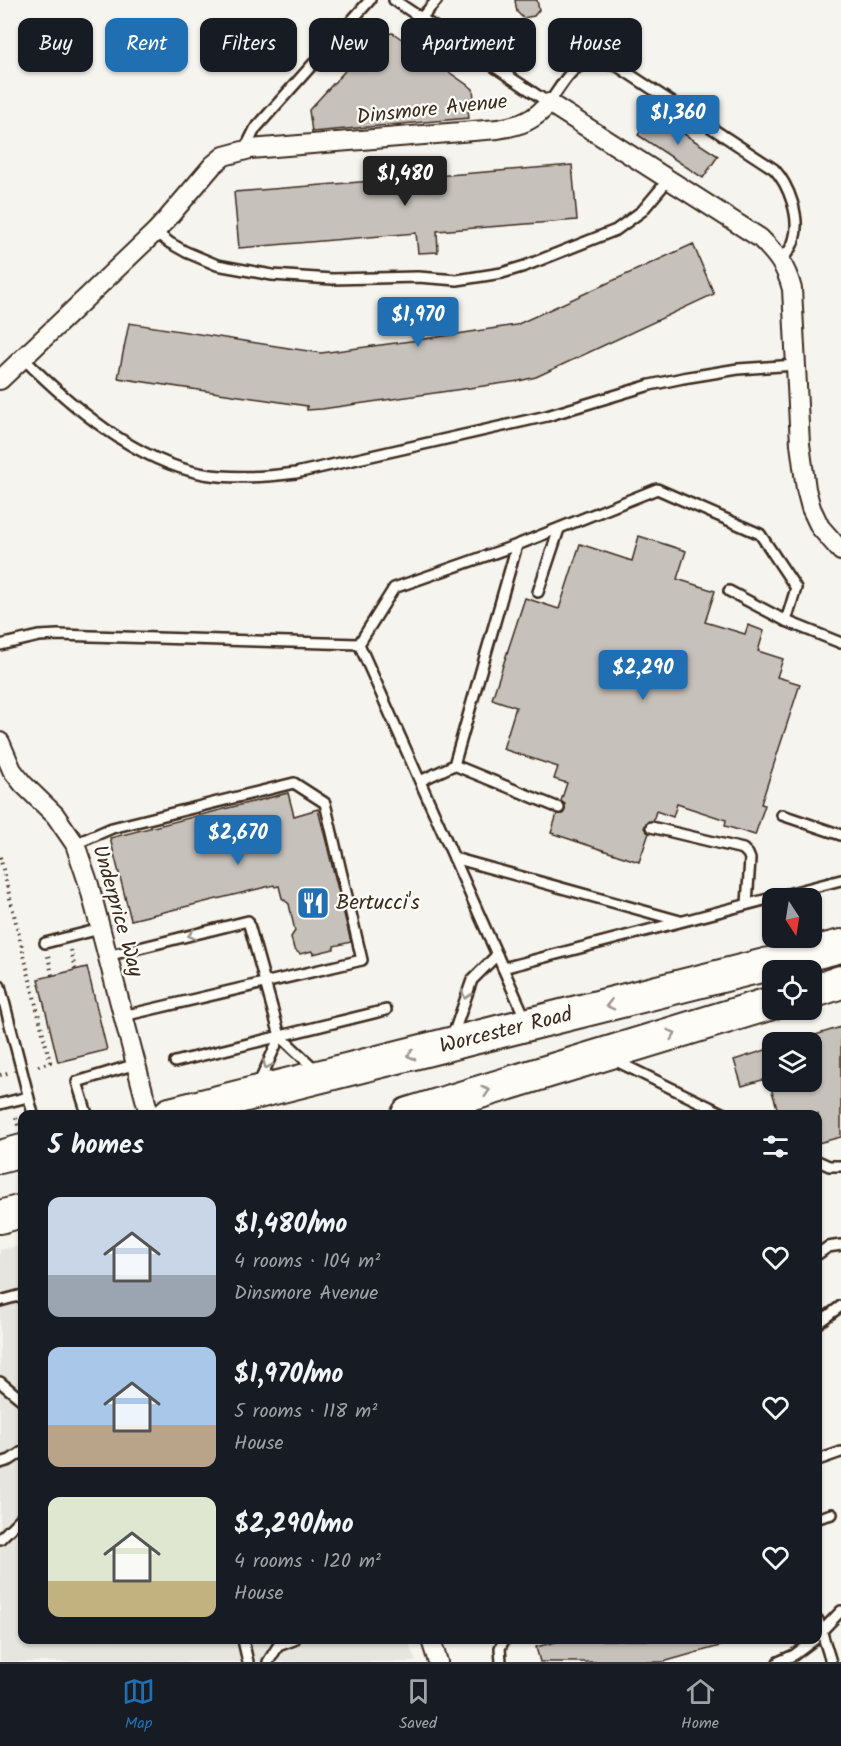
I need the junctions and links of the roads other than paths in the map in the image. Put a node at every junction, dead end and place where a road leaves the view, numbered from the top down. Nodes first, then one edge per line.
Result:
1 (370, 0) edge
2 (394, 0) edge
3 (437, 0) edge
4 (421, 18) joint
5 (502, 72) edge
6 (549, 103) junction
7 (245, 150) junction
8 (669, 179) junction
9 (155, 232) junction
10 (781, 261) junction
11 (23, 358) junction
12 (796, 365) junction
13 (0, 380) edge
14 (559, 529) junction
15 (517, 545) junction
16 (841, 551) edge
17 (729, 591) dead end
18 (538, 592) dead end
19 (786, 621) junction
20 (841, 643) edge
21 (359, 644) junction
22 (0, 645) edge
23 (0, 742) edge
24 (454, 765) junction
25 (420, 781) junction
26 (559, 808) dead end
27 (782, 815) dead end
28 (651, 827) dead end
29 (841, 835) edge
30 (75, 844) junction
31 (454, 858) junction
32 (841, 880) edge
33 (747, 904) junction
34 (682, 921) junction
35 (100, 929) junction
36 (45, 943) road end
37 (841, 946) edge
38 (497, 955) junction
39 (108, 956) junction
40 (503, 968) junction
41 (841, 982) edge
42 (265, 983) junction
43 (0, 986) edge
44 (822, 989) edge
45 (762, 1006) edge
46 (386, 1010) dead end
47 (123, 1016) junction
48 (529, 1025) junction
49 (280, 1036) junction
50 (450, 1045) junction
51 (604, 1055) junction
52 (175, 1062) dead end
53 (136, 1064) junction
54 (324, 1076) junction
55 (254, 1094) junction
56 (28, 1097) junction
57 (0, 1104) edge
58 (32, 1110) edge
59 (86, 1110) edge
60 (148, 1110) edge
61 (187, 1110) edge
62 (421, 1110) edge
63 (716, 1110) edge
64 (18, 1152) edge
65 (0, 1157) edge
66 (822, 1163) edge
67 (840, 1166) edge
68 (18, 1213) edge
69 (0, 1217) edge
70 (841, 1245) edge
71 (822, 1251) edge
72 (18, 1296) edge
73 (0, 1301) edge
74 (841, 1306) edge
75 (822, 1320) edge
76 (0, 1382) edge
77 (18, 1397) edge
78 (841, 1452) edge
79 (18, 1455) edge
80 (822, 1459) edge
81 (0, 1463) edge
82 (832, 1514) dead end
83 (822, 1517) edge
84 (18, 1521) edge
85 (0, 1539) edge
86 (841, 1611) edge
87 (822, 1632) edge
88 (244, 1644) edge
89 (283, 1644) edge
90 (432, 1644) edge
91 (502, 1644) edge
92 (808, 1644) edge
93 (822, 1644) edge
94 (248, 1662) edge
95 (268, 1662) edge
96 (438, 1662) edge
97 (501, 1662) edge
98 (778, 1662) edge
99 (831, 1662) edge

1 - 7 lane
2 - 4 lane
3 - 4 lane
5 - 6 lane
6 - 7 street, Dinsmore Avenue
6 - 8 street
6 - 10 lane
7 - 9 street, Dinsmore Avenue
8 - 9 lane
8 - 10 street
9 - 11 street, Dinsmore Avenue
10 - 12 street
11 - 12 lane
11 - 13 street, Dinsmore Avenue
12 - 16 street
14 - 15 lane
14 - 18 lane
14 - 19 lane
15 - 21 lane
15 - 24 lane
17 - 19 lane
19 - 20 lane
21 - 22 lane
21 - 25 lane
23 - 30 street, Underprice Way
24 - 25 lane
24 - 26 lane
25 - 31 lane
27 - 29 lane
28 - 33 lane
30 - 35 street, Underprice Way
30 - 42 lane
31 - 34 lane
31 - 38 lane
32 - 33 lane
33 - 34 lane
34 - 40 lane
35 - 36 lane
35 - 39 street, Underprice Way
37 -> 48 highway, Worcester Road
38 - 40 lane
38 -> 50 lane
42 -> 39 lane
39 - 47 street, Underprice Way
40 - 48 lane
41 - 44 highway
42 - 47 lane
42 - 49 lane
43 - 56 lane
51 -> 45 highway
46 - 49 lane
47 - 53 street, Underprice Way
48 - 50 highway, Worcester Road
49 - 52 lane
49 - 54 lane
49 -> 55 lane
50 -> 54 highway, Worcester Road
62 -> 51 highway
51 - 63 lane
53 - 59 lane
53 - 60 street, Underprice Way
54 - 55 highway, Worcester Road
55 - 61 highway, Worcester Road
56 - 57 lane
56 - 58 lane
64 - 65 highway
66 - 67 lane
68 - 69 highway
70 - 71 lane
72 - 73 lane
74 - 75 lane
76 - 77 lane
78 - 80 lane
79 - 81 lane
82 - 83 lane
84 - 85 lane
86 - 87 lane
88 - 94 lane
89 - 95 lane
90 - 96 street
91 - 97 lane
92 - 98 lane
93 - 99 lane

